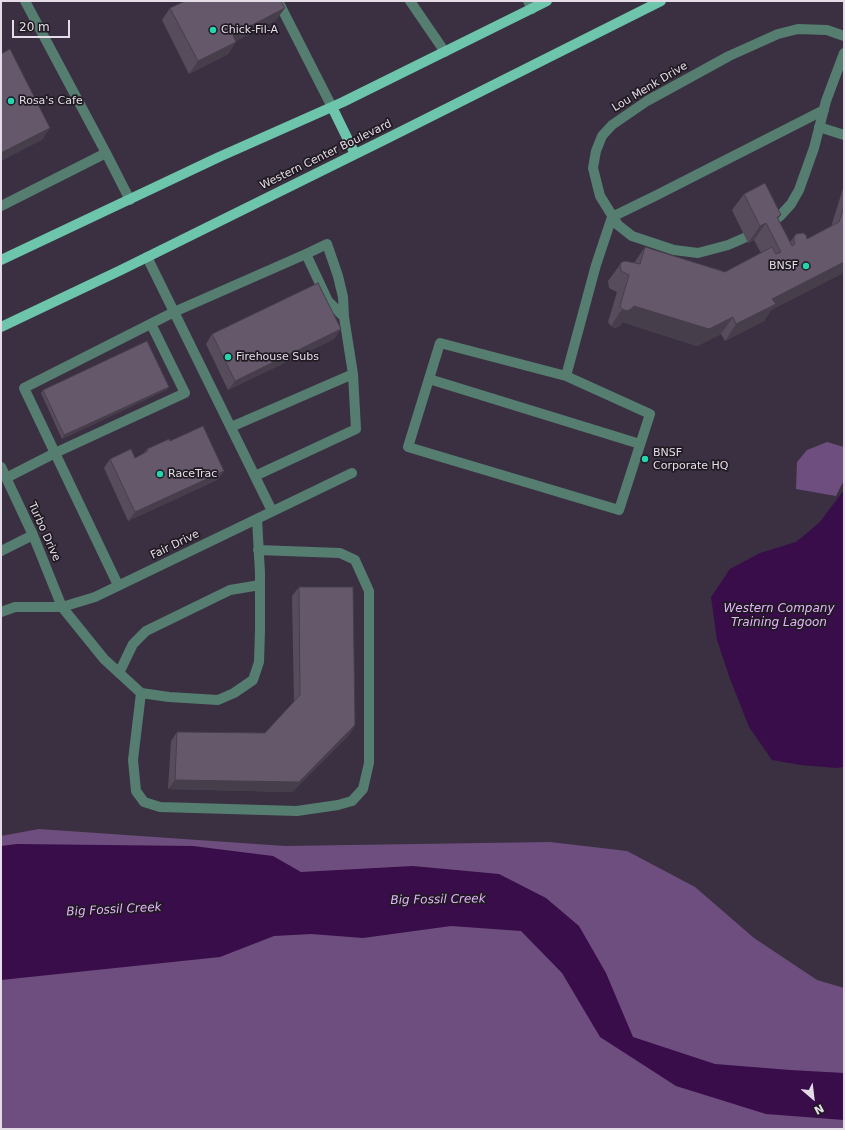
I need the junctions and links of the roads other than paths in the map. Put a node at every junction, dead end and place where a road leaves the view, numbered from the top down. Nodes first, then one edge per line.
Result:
1 (25, 1) edge
2 (278, 1) edge
3 (410, 1) edge
4 (547, 1) edge
5 (661, 1) edge
6 (530, 5) edge
7 (844, 36) edge
8 (445, 52) junction
9 (844, 53) edge
10 (332, 107) junction
11 (824, 110) junction
12 (819, 127) junction
13 (844, 135) edge
14 (106, 153) junction
15 (355, 154) junction
16 (130, 200) junction
17 (1, 206) edge
18 (612, 217) junction
19 (306, 254) junction
20 (147, 257) junction
21 (1, 260) edge
22 (174, 312) junction
23 (344, 317) junction
24 (152, 324) junction
25 (1, 327) edge
26 (353, 374) junction
27 (566, 376) junction
28 (429, 379) junction
29 (231, 428) junction
30 (640, 444) junction
31 (55, 453) junction
32 (1, 468) edge
33 (352, 473) dead end
34 (255, 476) junction
35 (6, 478) junction
36 (272, 511) junction
37 (256, 519) junction
38 (33, 535) junction
39 (258, 550) junction
40 (1, 551) edge
41 (118, 585) junction
42 (260, 585) junction
43 (62, 607) junction
44 (1, 612) edge
45 (119, 673) junction
46 (141, 693) junction

1 - 14 street
2 - 10 street
3 - 8 street
4 - 6 main road
5 - 15 main road, Western Center Boulevard
6 - 8 main road
7 - 18 street, Lou Menk Drive
8 - 10 main road
9 - 11 street, Lou Menk Drive
10 - 15 main road
10 - 16 main road
11 - 12 street, Lou Menk Drive
11 - 18 street
12 - 13 street
12 - 18 street, Lou Menk Drive
14 - 16 street
14 - 17 street
15 - 20 main road, Western Center Boulevard
16 - 21 main road
18 - 27 street
19 - 22 street
19 - 23 street
19 - 23 street
20 - 22 street
20 - 25 main road, Western Center Boulevard
22 - 24 street
22 - 29 street
23 - 26 street
24 - 31 street
24 - 31 street
26 - 29 street
26 - 34 street
27 - 28 street
27 - 30 street
28 - 30 street
28 - 30 street
29 - 34 street
31 - 35 street
31 - 41 street
32 - 35 street, Turbo Drive
33 - 36 street, Fair Drive
34 - 36 street
35 - 38 street, Turbo Drive
36 - 37 street, Fair Drive
37 - 39 street
37 - 41 street, Fair Drive
38 - 40 street
38 - 43 street, Turbo Drive
39 - 42 street
39 - 46 street
41 - 43 street, Fair Drive
42 - 45 street
42 - 46 street
43 - 44 street, Fair Drive
43 - 45 street, Turbo Drive
45 - 46 street, Turbo Drive

